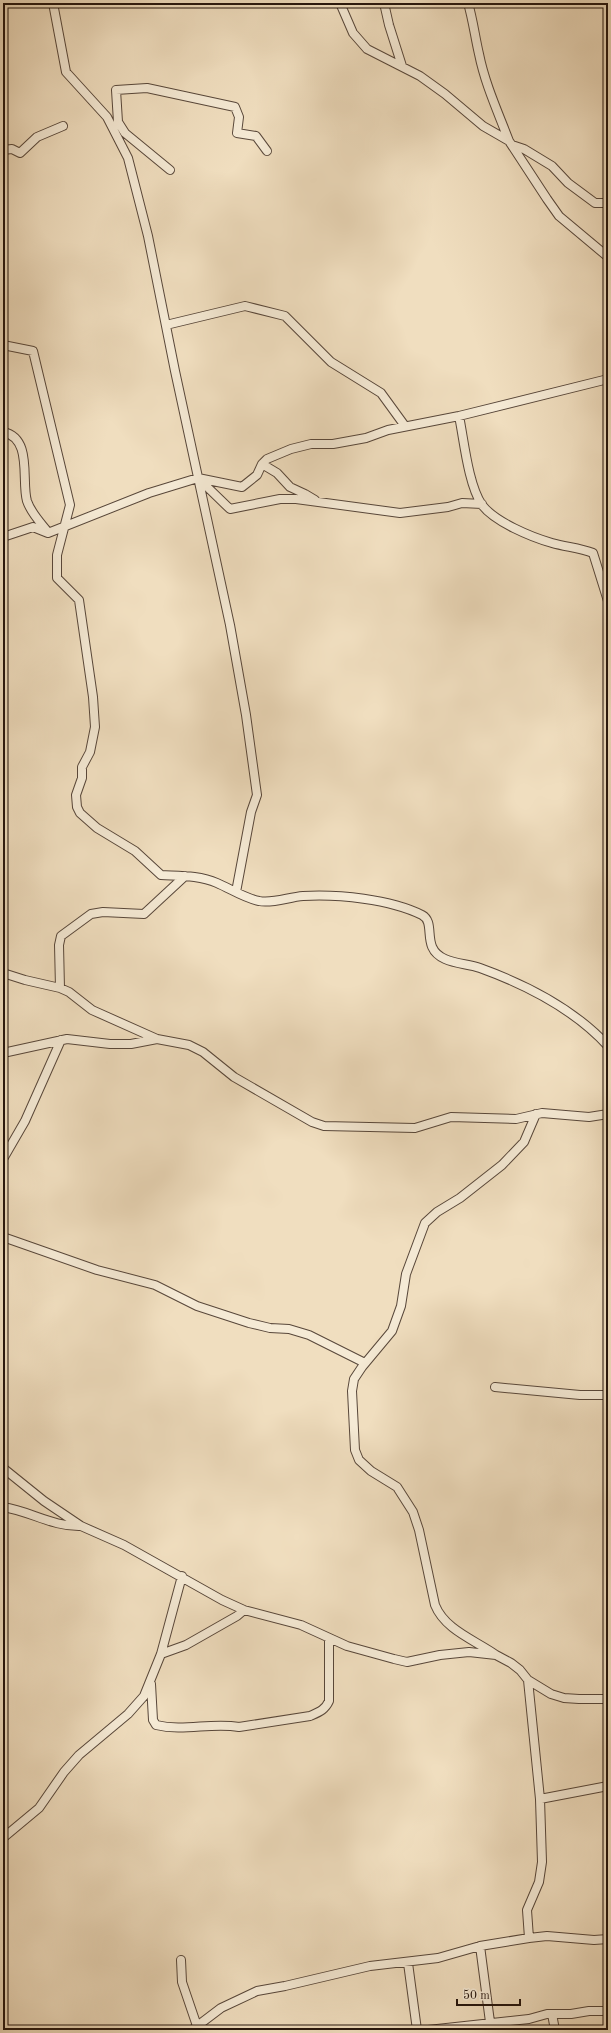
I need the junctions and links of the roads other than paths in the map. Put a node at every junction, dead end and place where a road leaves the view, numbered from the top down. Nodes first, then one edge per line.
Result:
1 (53, 3) edge
2 (340, 3) edge
3 (384, 3) edge
4 (468, 3) edge
5 (402, 66) junction
6 (63, 126) dead end
7 (510, 143) junction
8 (3, 150) edge
9 (267, 150) dead end
10 (170, 170) dead end
11 (608, 203) edge
12 (608, 256) edge
13 (166, 325) junction
14 (3, 345) edge
15 (608, 379) edge
16 (458, 416) junction
17 (405, 426) junction
18 (3, 432) edge
19 (262, 464) junction
20 (198, 478) junction
21 (317, 502) junction
22 (482, 504) junction
23 (64, 526) junction
24 (48, 533) junction
25 (3, 537) edge
26 (608, 601) edge
27 (185, 876) junction
28 (236, 892) junction
29 (3, 973) edge
30 (60, 988) junction
31 (157, 1039) junction
32 (61, 1040) junction
33 (608, 1046) edge
34 (3, 1053) edge
35 (536, 1114) junction
36 (608, 1114) edge
37 (3, 1159) edge
38 (3, 1236) edge
39 (365, 1363) junction
40 (494, 1387) dead end
41 (608, 1395) edge
42 (3, 1468) edge
43 (3, 1507) edge
44 (81, 1526) junction
45 (182, 1576) junction
46 (244, 1610) junction
47 (329, 1638) junction
48 (160, 1654) junction
49 (496, 1655) junction
50 (528, 1680) junction
51 (150, 1681) junction
52 (608, 1699) edge
53 (608, 1786) edge
54 (540, 1799) junction
55 (3, 1838) edge
56 (529, 1938) junction
57 (608, 1939) edge
58 (480, 1946) junction
59 (180, 1960) dead end
60 (408, 1963) junction
61 (608, 2011) edge
62 (552, 2014) junction
63 (485, 2025) edge
64 (194, 2028) edge
65 (417, 2030) edge
66 (428, 2030) edge
67 (555, 2030) edge

1 - 13 street
2 - 5 street
3 - 5 street
4 - 7 street
5 - 7 street
6 - 8 street
7 - 11 street
7 - 12 street
9 - 10 street
13 - 17 street
13 - 20 street
14 - 23 street
15 - 16 street
16 - 17 street
16 - 22 street
17 - 19 street
18 - 24 street
19 - 20 street
19 - 21 street
20 - 21 street
20 - 23 street
20 - 28 street
21 - 22 street
22 - 26 street
23 - 24 street
23 - 27 street
24 - 25 street
27 - 28 street
27 - 30 street
28 - 33 street
29 - 30 street
30 - 31 street
31 - 32 street
31 - 35 street
32 - 34 street
32 - 37 street
35 - 36 street
35 - 39 street
38 - 39 street
39 - 49 street
40 - 41 street
42 - 44 street
43 - 44 street
44 - 45 street
45 - 46 street
45 - 48 street
46 - 47 street
46 - 48 street
47 - 49 street
47 - 51 street
48 - 51 street
49 - 50 street
50 - 52 street
50 - 54 street
51 - 55 street
53 - 54 street
54 - 56 street
56 - 57 street
56 - 58 street
58 - 60 street
58 - 63 street
59 - 64 street
60 - 64 street
60 - 65 street
61 - 62 street
62 - 63 street
62 - 67 street
63 - 66 street

